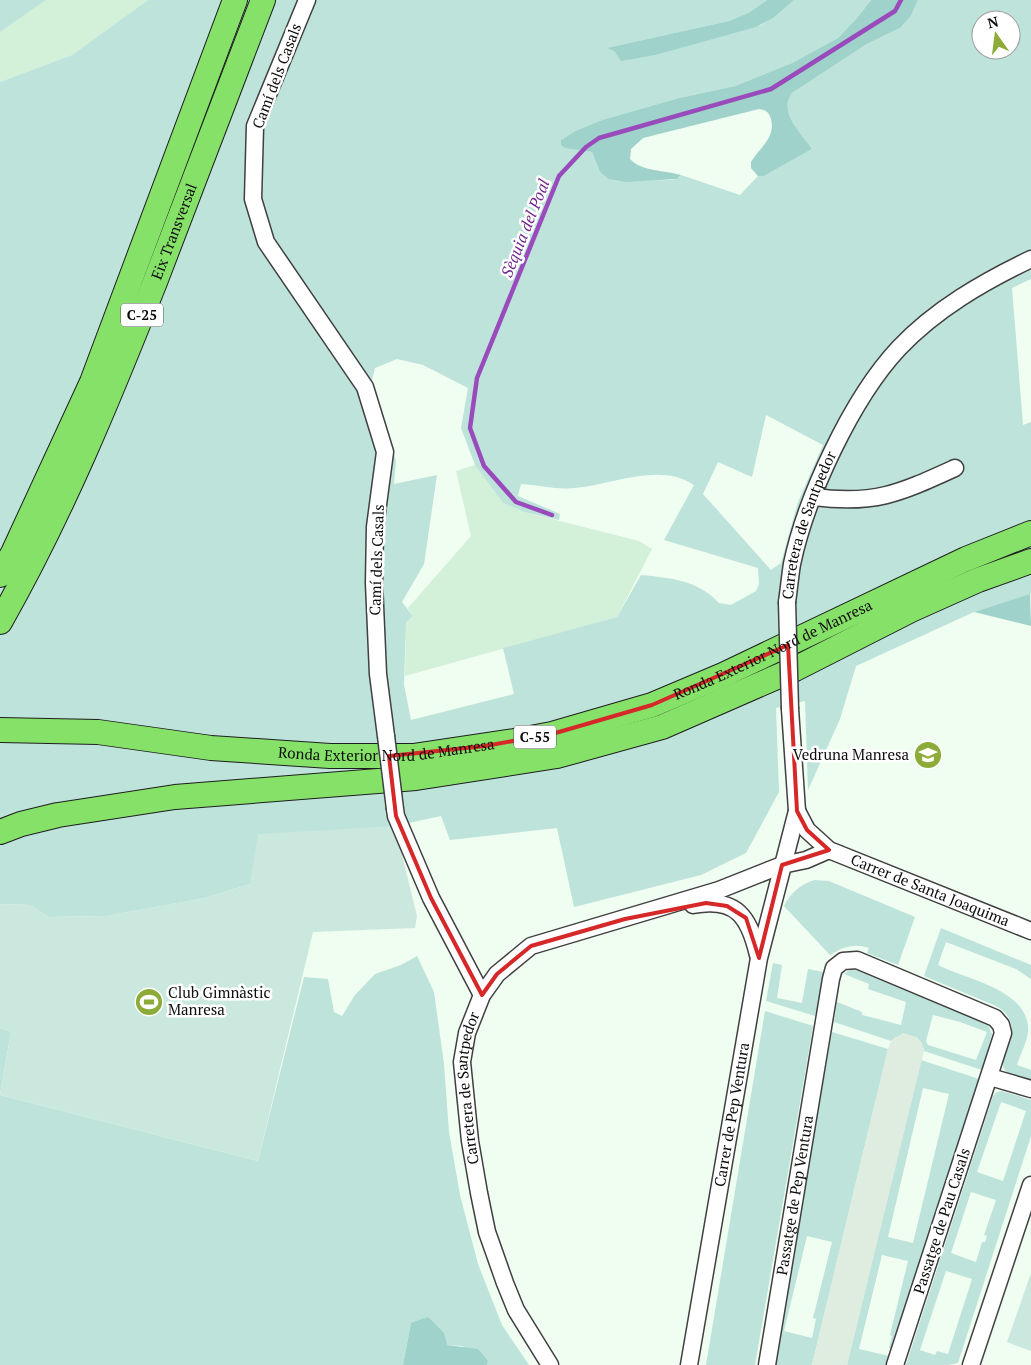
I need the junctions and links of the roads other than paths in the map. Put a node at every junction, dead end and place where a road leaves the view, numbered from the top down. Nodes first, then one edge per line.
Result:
1 (235, 0) edge
2 (262, 0) edge
3 (307, 0) edge
4 (1031, 260) edge
5 (955, 468) dead end
6 (814, 497) junction
7 (1031, 534) edge
8 (1031, 561) edge
9 (0, 575) edge
10 (0, 622) edge
11 (0, 730) edge
12 (104, 809) junction
13 (797, 811) junction
14 (0, 832) edge
15 (0, 845) edge
16 (829, 850) junction
17 (782, 866) junction
18 (625, 919) junction
19 (1031, 931) edge
20 (759, 958) junction
21 (482, 996) junction
22 (990, 1077) junction
23 (1031, 1089) edge
24 (1031, 1186) edge
25 (550, 1365) edge
26 (688, 1365) edge
27 (766, 1365) edge
28 (895, 1365) edge
29 (972, 1365) edge

1 - 9 highway, Eix Transversal / C-25
2 - 10 highway, Eix Transversal / C-25
3 - 21 street, Camí dels Casals, bridge
4 - 6 street, Carretera de Santpedor
5 - 6 street
6 - 13 street, Carretera de Santpedor, bridge
7 - 11 highway, Ronda Exterior Nord de Manresa / C-55
8 - 12 highway, Ronda Exterior Nord de Manresa / C-55
12 - 14 highway
12 - 15 highway
13 - 16 street, Carrer de Santa Joaquima
13 - 17 street, Carretera de Santpedor
16 - 17 street
16 - 19 street, Carrer de Santa Joaquima
17 - 18 street, Carretera de Santpedor
17 - 20 street, Carrer de Pep Ventura
18 - 20 street, Carretera de Santpedor
18 - 21 street, Carretera de Santpedor
20 - 26 street, Carrer de Pep Ventura
21 - 25 street, Carretera de Santpedor
22 - 23 street
22 - 27 street, Passatge de Pep Ventura
22 - 28 street, Passatge de Pau Casals
24 - 29 street

